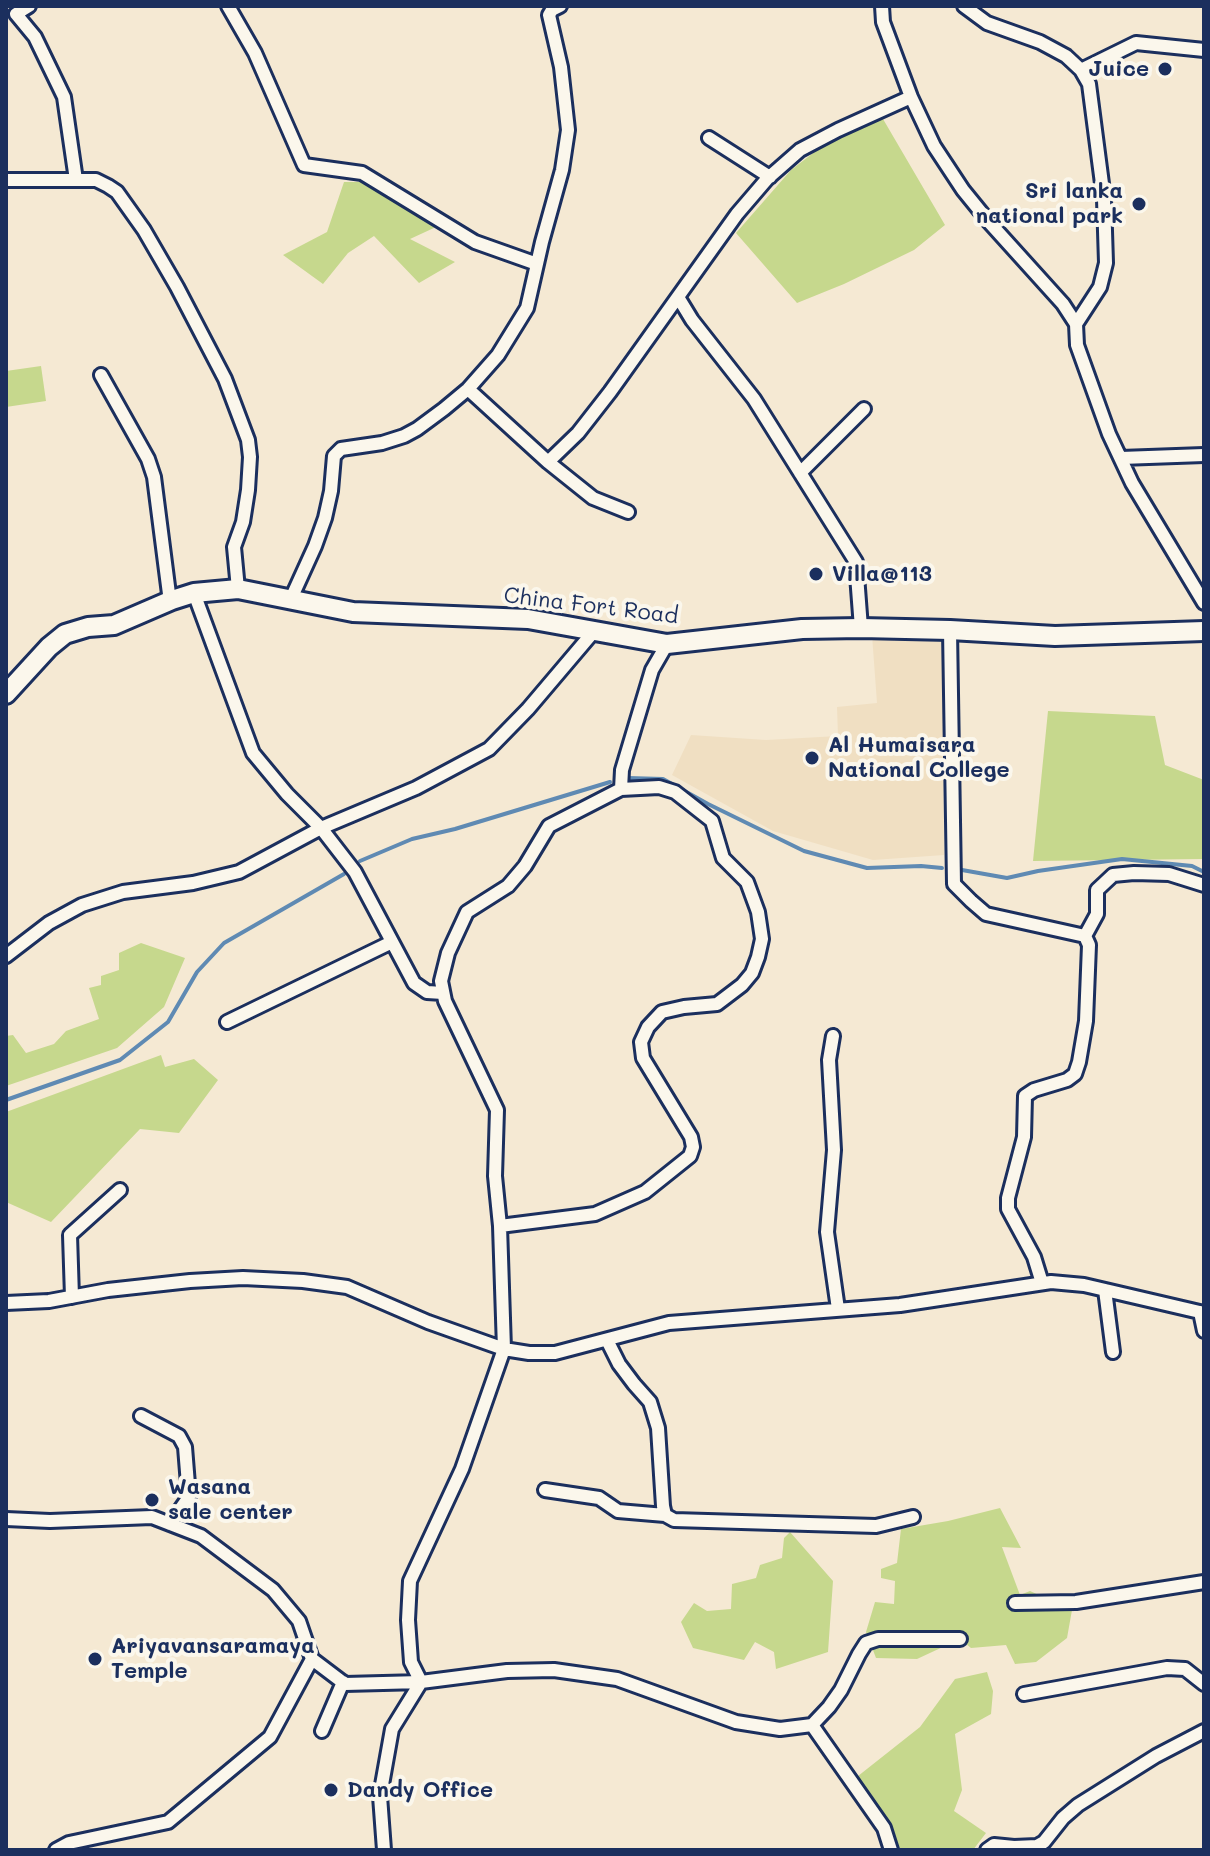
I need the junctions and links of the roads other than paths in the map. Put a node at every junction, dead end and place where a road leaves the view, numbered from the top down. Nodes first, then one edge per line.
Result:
1 (29, 6) edge
2 (228, 6) edge
3 (560, 6) edge
4 (882, 6) edge
5 (964, 6) edge
6 (1204, 50) edge
7 (1081, 70) junction
8 (911, 97) junction
9 (709, 138) dead end
10 (770, 177) junction
11 (6, 180) edge
12 (76, 180) junction
13 (537, 264) junction
14 (678, 297) junction
15 (1076, 324) junction
16 (101, 375) dead end
17 (468, 389) junction
18 (864, 409) dead end
19 (1204, 455) edge
20 (1121, 458) junction
21 (548, 462) junction
22 (800, 473) junction
23 (628, 512) dead end
24 (238, 589) junction
25 (194, 593) junction
26 (172, 600) junction
27 (290, 601) junction
28 (1204, 603) edge
29 (861, 628) junction
30 (595, 630) junction
31 (950, 630) junction
32 (1204, 631) edge
33 (667, 644) junction
34 (6, 694) edge
35 (621, 789) junction
36 (321, 828) junction
37 (1204, 885) edge
38 (1085, 936) junction
39 (392, 942) junction
40 (6, 956) edge
41 (443, 993) junction
42 (227, 1022) dead end
43 (833, 1036) dead end
44 (120, 1190) dead end
45 (500, 1226) junction
46 (1042, 1283) junction
47 (1105, 1290) junction
48 (72, 1297) junction
49 (6, 1303) edge
50 (838, 1309) junction
51 (1202, 1313) edge
52 (1204, 1331) edge
53 (607, 1340) junction
54 (504, 1349) junction
55 (1113, 1352) dead end
56 (141, 1416) dead end
57 (545, 1490) dead end
58 (665, 1515) junction
59 (913, 1517) dead end
60 (6, 1519) edge
61 (170, 1524) junction
62 (1204, 1582) edge
63 (1015, 1603) dead end
64 (960, 1639) dead end
65 (312, 1659) junction
66 (343, 1682) junction
67 (421, 1682) junction
68 (1204, 1684) edge
69 (1024, 1694) dead end
70 (812, 1725) junction
71 (322, 1731) dead end
72 (1204, 1731) edge
73 (56, 1850) edge
74 (384, 1850) edge
75 (891, 1850) edge
76 (987, 1850) edge

1 - 12 street
2 - 13 street
3 - 13 street
4 - 8 street
5 - 7 street
6 - 7 street
7 - 15 street
8 - 10 street
8 - 15 street
9 - 10 street
10 - 14 street
11 - 12 street
12 - 24 street
13 - 17 street
14 - 21 street
14 - 22 street
15 - 20 street
16 - 26 street
17 - 21 street
17 - 27 street
18 - 22 street
19 - 20 street
20 - 28 street
21 - 23 street
22 - 29 street
24 - 25 street, China Fort Road
24 - 27 street, China Fort Road
25 - 26 street, China Fort Road
25 - 36 street
26 - 34 street, China Fort Road
27 - 30 street, China Fort Road
29 - 31 street, China Fort Road
29 - 33 street, China Fort Road
30 - 33 street, China Fort Road
30 - 36 street
31 - 32 street, China Fort Road
31 - 38 street
33 - 35 street
35 - 41 street
35 - 45 street
36 - 39 street
36 - 40 street
37 - 38 street
38 - 46 street
39 - 41 street
39 - 42 street
41 - 45 street
43 - 50 street
44 - 48 street
45 - 54 street
46 - 47 street
46 - 50 street
47 - 51 street
47 - 55 street
48 - 49 street
48 - 54 street
50 - 53 street
51 - 52 street
53 - 54 street
53 - 58 street
54 - 67 street
56 - 61 street
57 - 58 street
58 - 59 street
60 - 61 street
61 - 65 street
62 - 63 street
64 - 70 street
65 - 66 street
65 - 73 street
66 - 67 street
66 - 71 street
67 - 70 street
67 - 74 street
68 - 69 street
70 - 75 street
72 - 76 street

